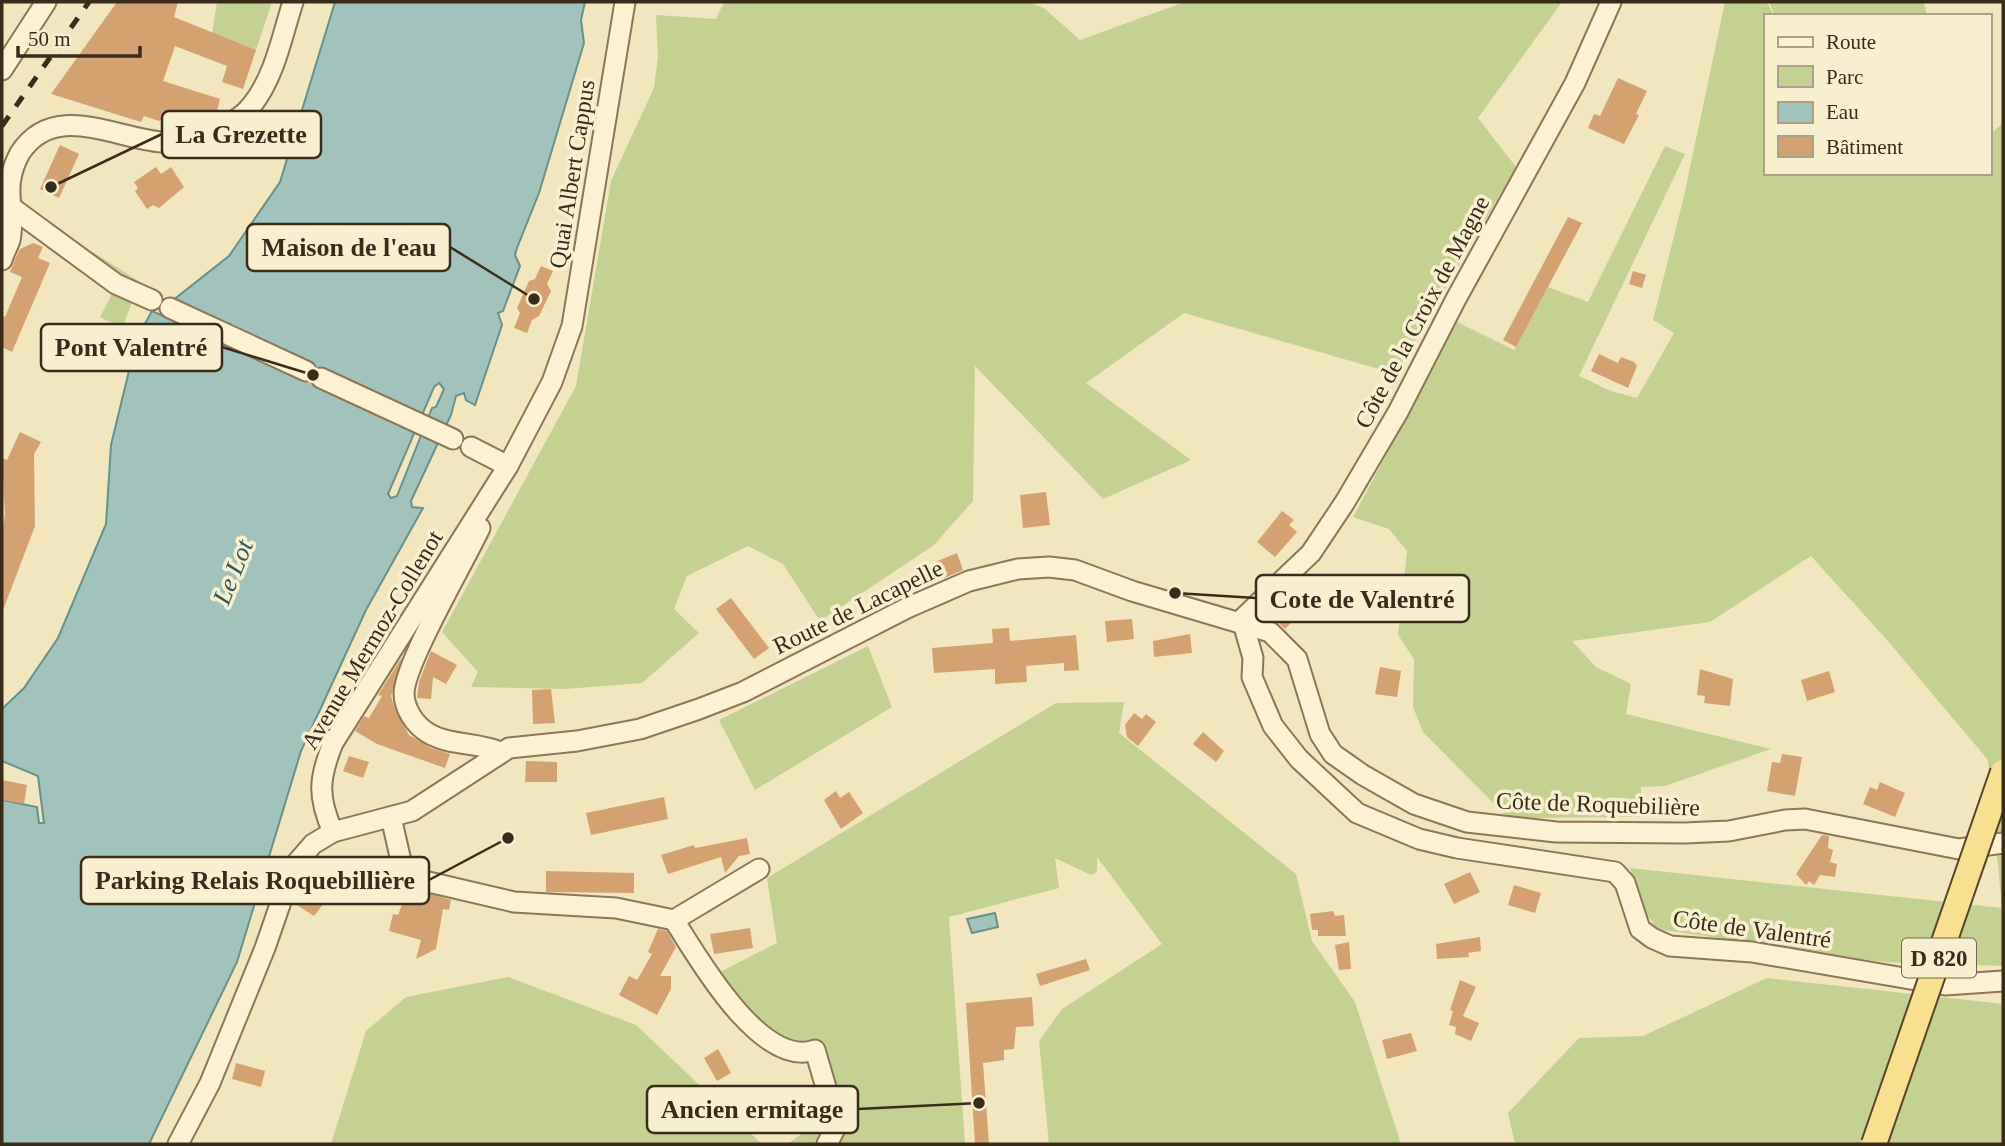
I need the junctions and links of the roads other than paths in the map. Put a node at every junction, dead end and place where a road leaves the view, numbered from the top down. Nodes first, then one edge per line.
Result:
1 (46, 2) edge
2 (293, 2) edge
3 (625, 2) edge
4 (1611, 2) edge
5 (2, 70) edge
6 (7, 204) junction
7 (2, 260) edge
8 (508, 466) junction
9 (1242, 622) junction
10 (1270, 632) junction
11 (1253, 658) junction
12 (500, 752) junction
13 (2003, 772) edge
14 (391, 817) junction
15 (2003, 821) edge
16 (333, 832) junction
17 (2003, 843) edge
18 (759, 869) dead end
19 (674, 920) junction
20 (2003, 981) edge
21 (178, 1144) edge
22 (827, 1144) edge
23 (1874, 1144) edge
24 (1891, 1144) edge

1 - 5 street
2 - 6 street
3 - 8 street, Quai Albert Cappus
4 - 9 street, Côte de la Croix de Magne
6 - 7 street
6 - 8 street
8 - 12 street, Route de Lacapelle
8 - 16 street, Avenue Mermoz-Collenot
9 - 10 street, Côte de Roquebilière
9 - 11 street, Côte de Valentré
9 - 12 street, Route de Lacapelle
10 - 11 street
10 - 17 street, Côte de Roquebilière
11 - 20 street, Côte de Valentré
12 - 14 street, Route de Lacapelle
13 - 23 main road, D 820, bridge
14 - 16 street, Route de Lacapelle
14 - 19 street
15 - 24 main road, D 820
16 - 21 street
18 - 19 street
19 - 22 street

